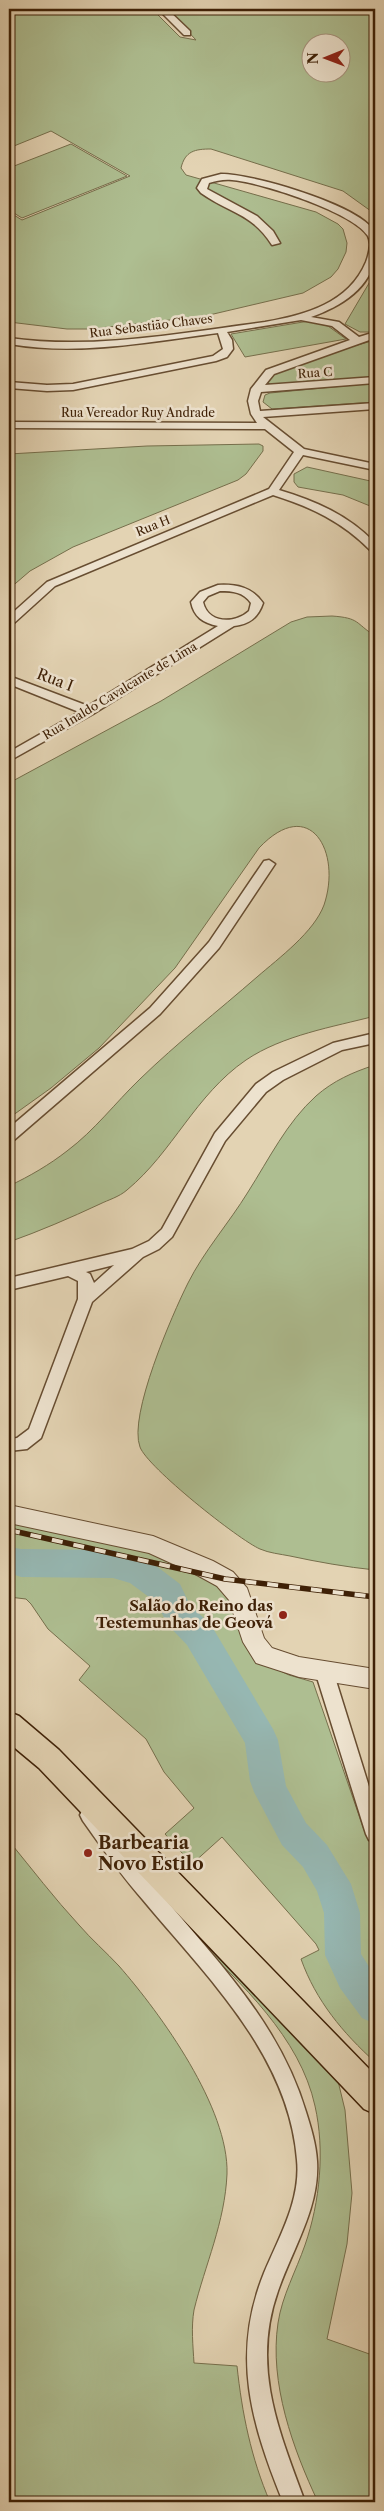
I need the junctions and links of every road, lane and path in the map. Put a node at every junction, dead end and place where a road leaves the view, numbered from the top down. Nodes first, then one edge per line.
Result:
1 (162, 9) edge
2 (187, 33) dead end
3 (208, 170) dead end
4 (232, 177) junction
5 (275, 243) dead end
6 (276, 321) junction
7 (221, 330) junction
8 (375, 335) edge
9 (9, 341) edge
10 (357, 341) junction
11 (375, 380) edge
12 (9, 385) edge
13 (256, 389) junction
14 (375, 406) edge
15 (256, 414) junction
16 (9, 425) edge
17 (266, 426) junction
18 (300, 450) junction
19 (375, 467) edge
20 (273, 491) junction
21 (375, 549) edge
22 (9, 622) edge
23 (231, 623) junction
24 (9, 680) edge
25 (89, 711) junction
26 (9, 757) edge
27 (269, 864) dead end
28 (375, 1038) edge
29 (9, 1136) edge
30 (138, 1253) junction
31 (69, 1270) junction
32 (9, 1284) edge
33 (86, 1299) junction
34 (10, 1445) edge
35 (9, 1514) edge
36 (324, 1671) junction
37 (375, 1679) edge
38 (9, 1725) edge
39 (375, 1834) edge
40 (135, 1863) junction
41 (375, 2098) edge
42 (294, 2502) edge

1 - 2 street
3 - 4 street, Rua Sebastião Chaves
4 - 5 street
4 - 6 street, Rua Sebastião Chaves
6 - 7 street, Rua Sebastião Chaves
6 - 10 street
7 - 9 street, Rua Sebastião Chaves
7 - 12 street
8 - 10 street
10 - 13 street
11 - 13 street, Rua C
13 - 15 street
14 - 15 street
15 - 17 street
16 - 17 street, Rua Vereador Ruy Andrade
17 - 18 street
18 - 19 street
18 - 20 street
20 - 21 street
20 - 22 street, Rua H
23 - 23 street, Rua Inaldo Cavalcante de Lima
23 - 25 street, Rua Inaldo Cavalcante de Lima
24 - 25 street, Rua I
25 - 26 street, Rua Inaldo Cavalcante de Lima
27 - 29 street
28 - 30 street
30 - 31 street
30 - 33 street
31 - 32 street
31 - 33 street
33 - 34 street
35 - 36 street
36 - 37 street
36 - 39 street
38 - 40 main road
40 - 41 main road
40 - 42 street

